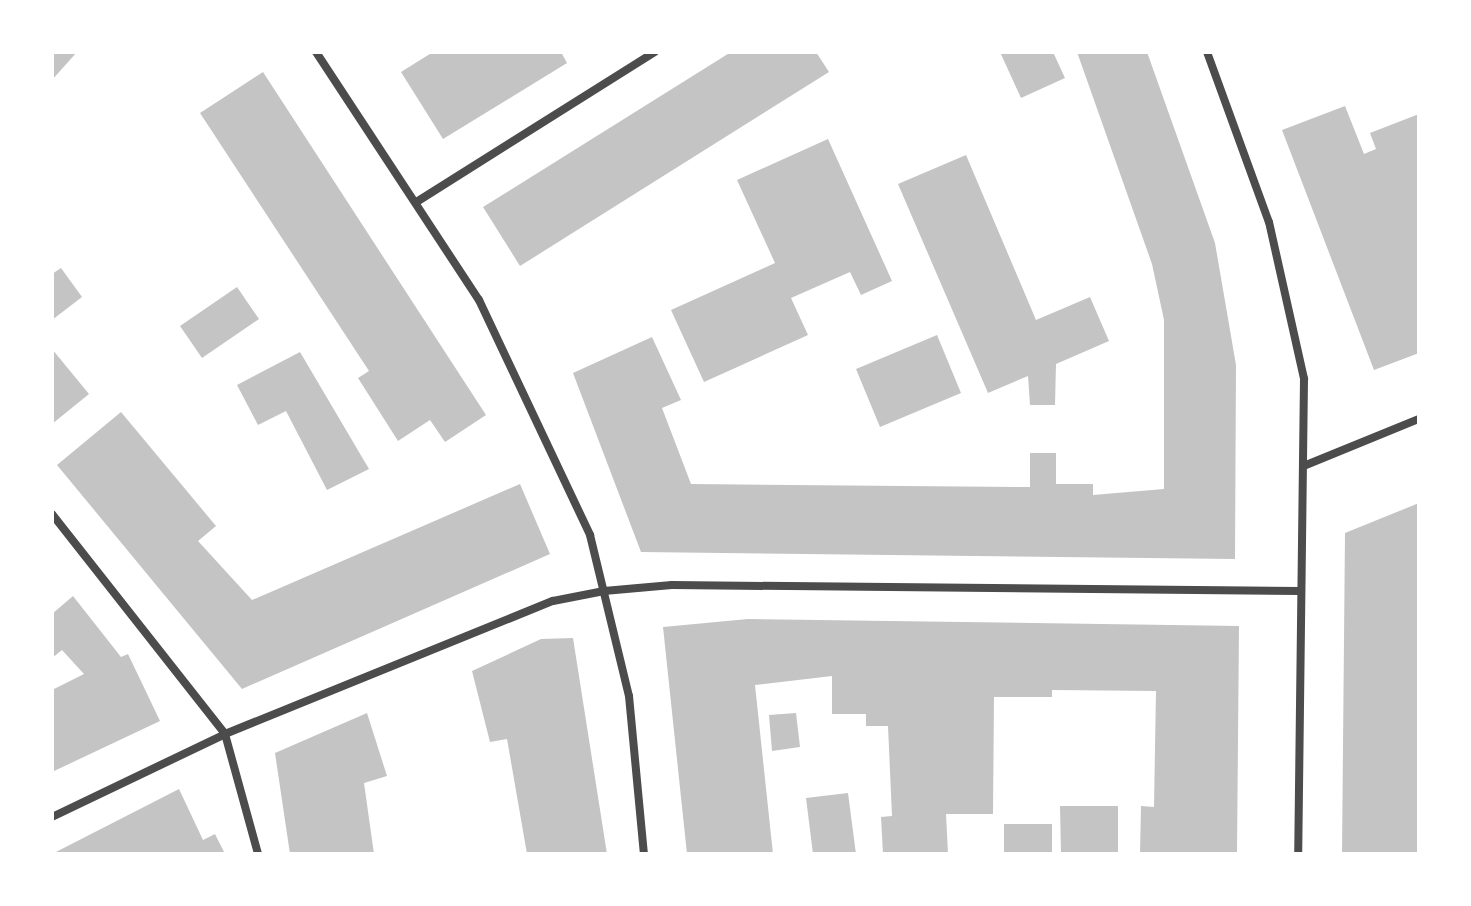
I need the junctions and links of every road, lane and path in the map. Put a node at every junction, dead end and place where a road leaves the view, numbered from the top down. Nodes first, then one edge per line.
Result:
1 (316, 52) edge
2 (655, 52) edge
3 (1207, 52) edge
4 (418, 201) junction
5 (1419, 419) edge
6 (1306, 465) junction
7 (52, 514) edge
8 (604, 591) junction
9 (1301, 591) junction
10 (225, 734) junction
11 (52, 817) edge
12 (258, 854) edge
13 (644, 854) edge
14 (1298, 854) edge

1 - 4 street
2 - 4 street
3 - 6 street
4 - 8 street
5 - 6 street
6 - 9 street
7 - 10 street
8 - 9 street
8 - 10 street
8 - 13 street
9 - 14 street
10 - 11 street
10 - 12 street

